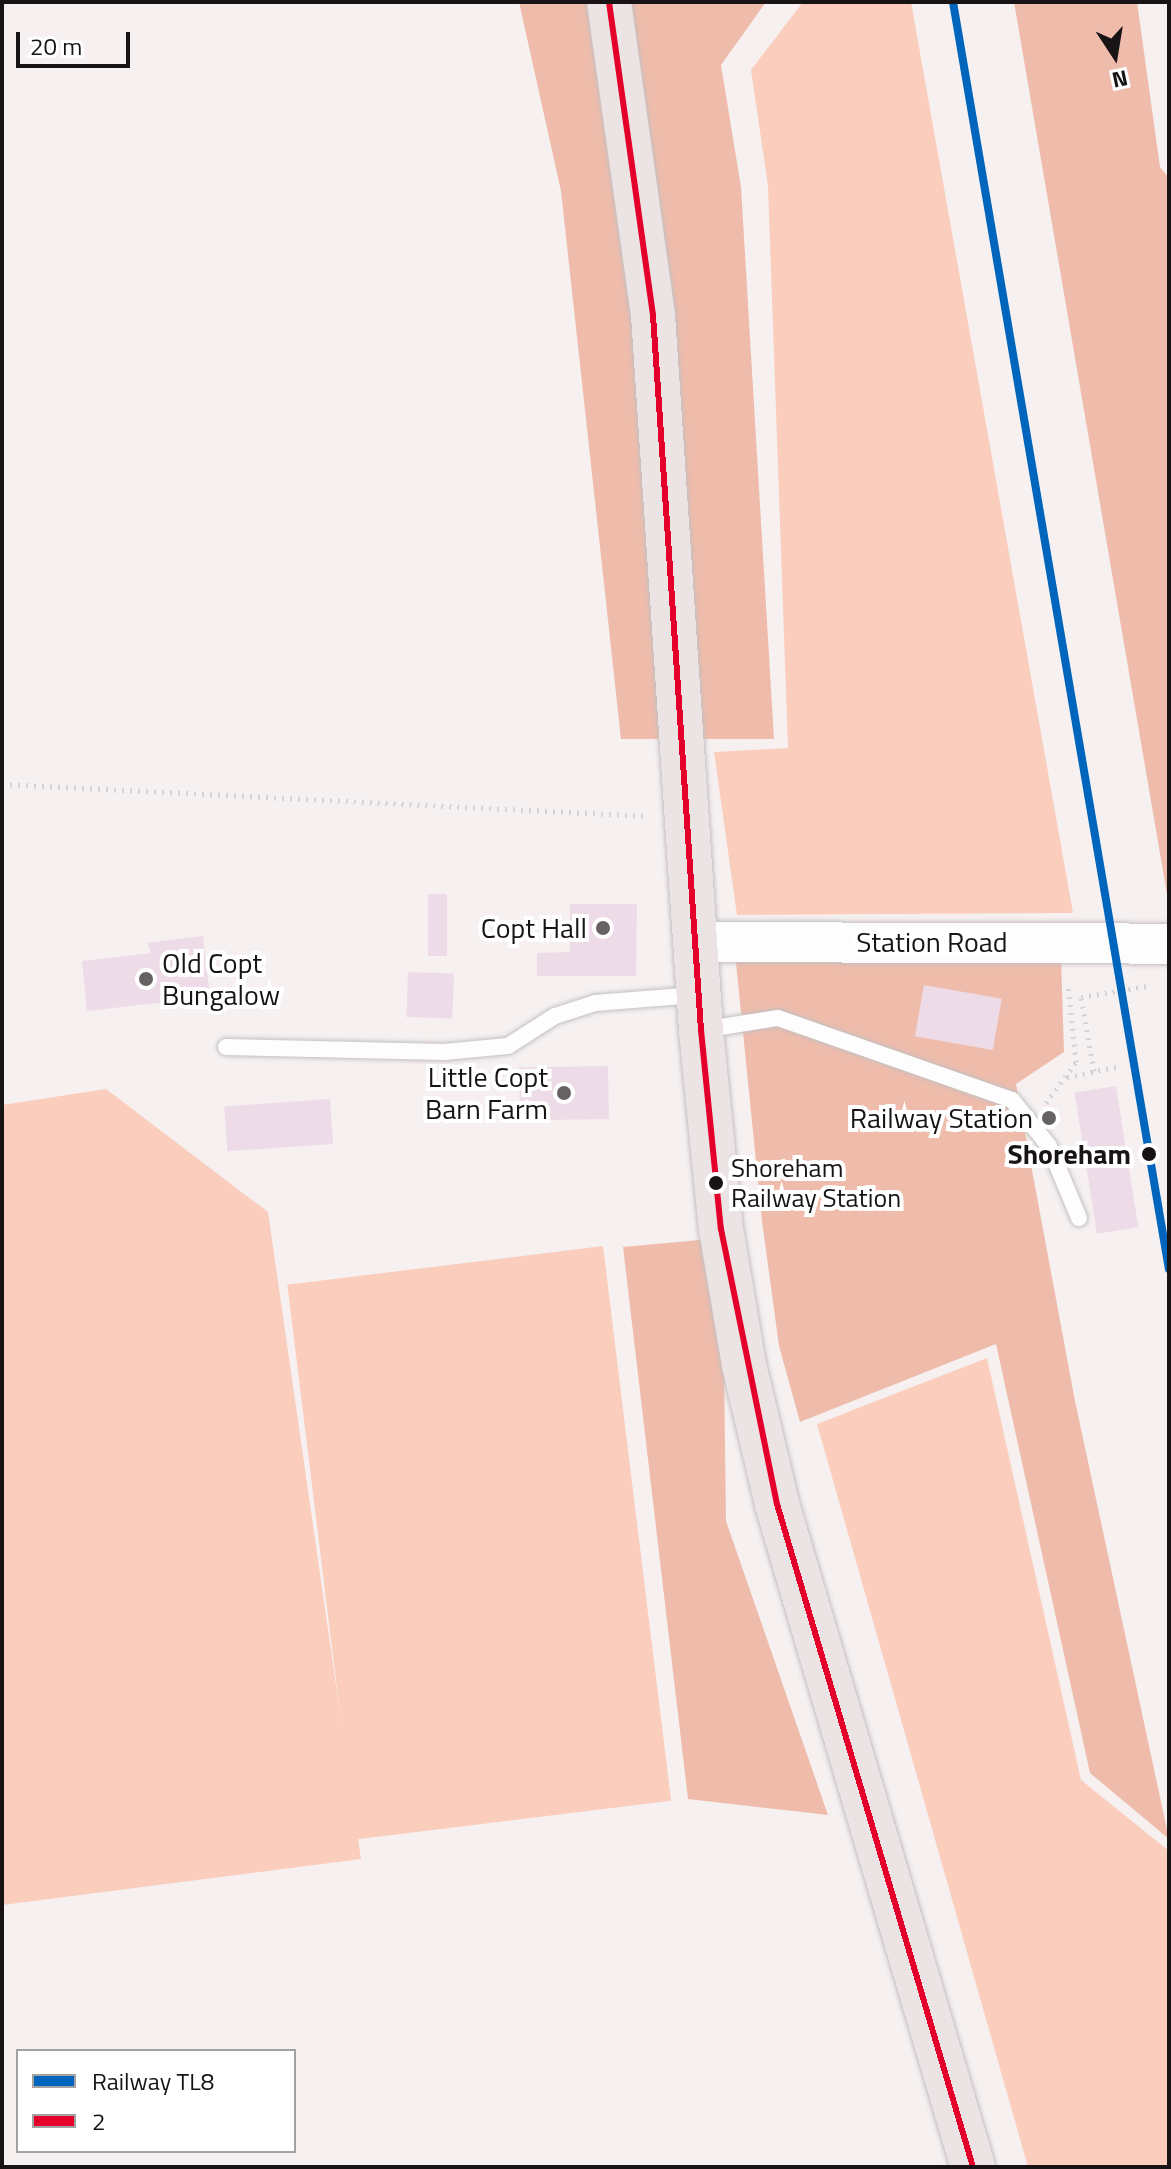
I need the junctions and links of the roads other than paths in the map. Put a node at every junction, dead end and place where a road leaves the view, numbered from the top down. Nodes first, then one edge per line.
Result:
1 (609, 2) edge
2 (696, 942) junction
3 (1169, 944) edge
4 (701, 1012) junction
5 (226, 1047) dead end
6 (1079, 1218) dead end
7 (973, 2167) edge

1 - 2 main road
2 - 3 street, Station Road
2 - 4 main road
4 - 5 lane
4 - 6 lane
4 - 7 main road

